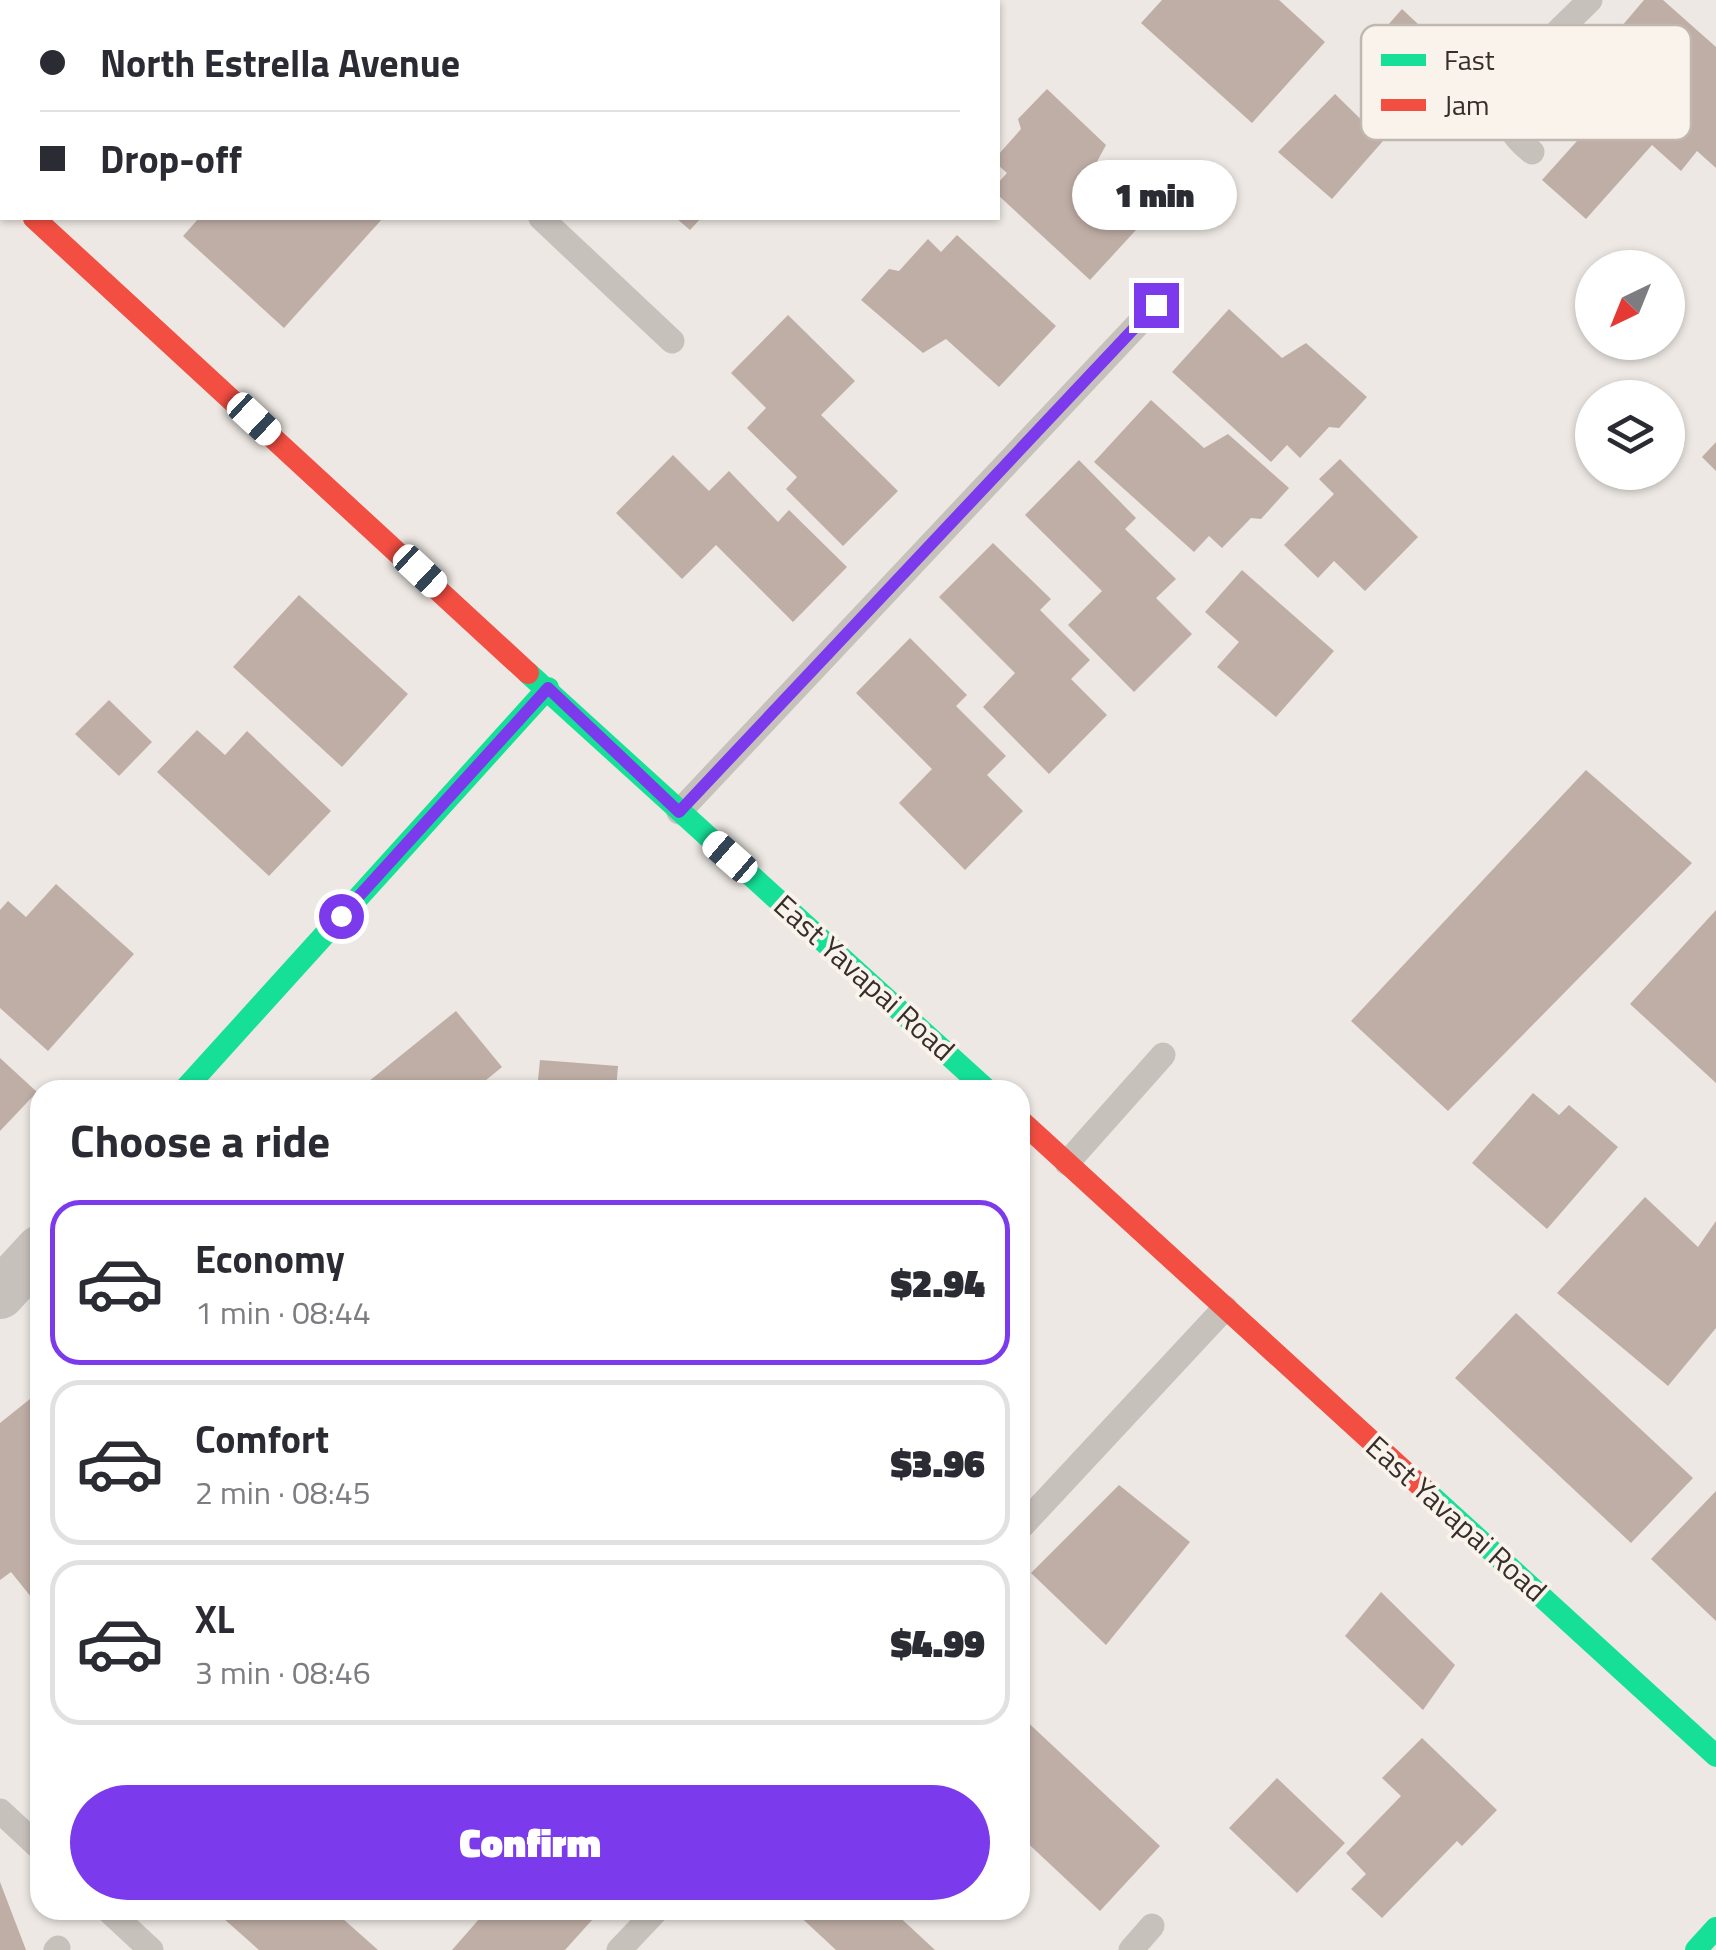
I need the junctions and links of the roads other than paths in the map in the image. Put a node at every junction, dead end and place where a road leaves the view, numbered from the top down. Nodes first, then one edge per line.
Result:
1 (1590, 0) edge
2 (1566, 25) edge
3 (1520, 140) edge
4 (1532, 152) dead end
5 (36, 220) edge
6 (543, 220) edge
7 (1156, 305) dead end
8 (672, 340) dead end
9 (548, 688) junction
10 (679, 812) junction
11 (1164, 1055) dead end
12 (193, 1080) edge
13 (976, 1080) edge
14 (1030, 1129) edge
15 (1067, 1163) junction
16 (30, 1261) edge
17 (0, 1294) edge
18 (1225, 1308) junction
19 (1030, 1517) edge
20 (1716, 1756) edge
21 (0, 1811) edge
22 (30, 1839) edge
23 (119, 1920) edge
24 (648, 1920) edge
25 (1152, 1926) dead end
26 (1716, 1928) edge
27 (152, 1950) edge
28 (619, 1950) edge
29 (1131, 1950) edge
30 (1696, 1950) edge

1 - 2 lane
3 - 4 lane
5 - 9 street, East Yavapai Road
6 - 8 lane
7 - 10 lane
9 - 10 street, East Yavapai Road
9 - 12 street
10 - 13 street, East Yavapai Road
11 - 15 lane
14 - 15 street, East Yavapai Road
15 - 18 street, East Yavapai Road
16 - 17 street
18 - 19 lane
18 - 20 street, East Yavapai Road
21 - 22 lane
23 - 27 lane
24 - 28 lane
25 - 29 lane
26 - 30 street

